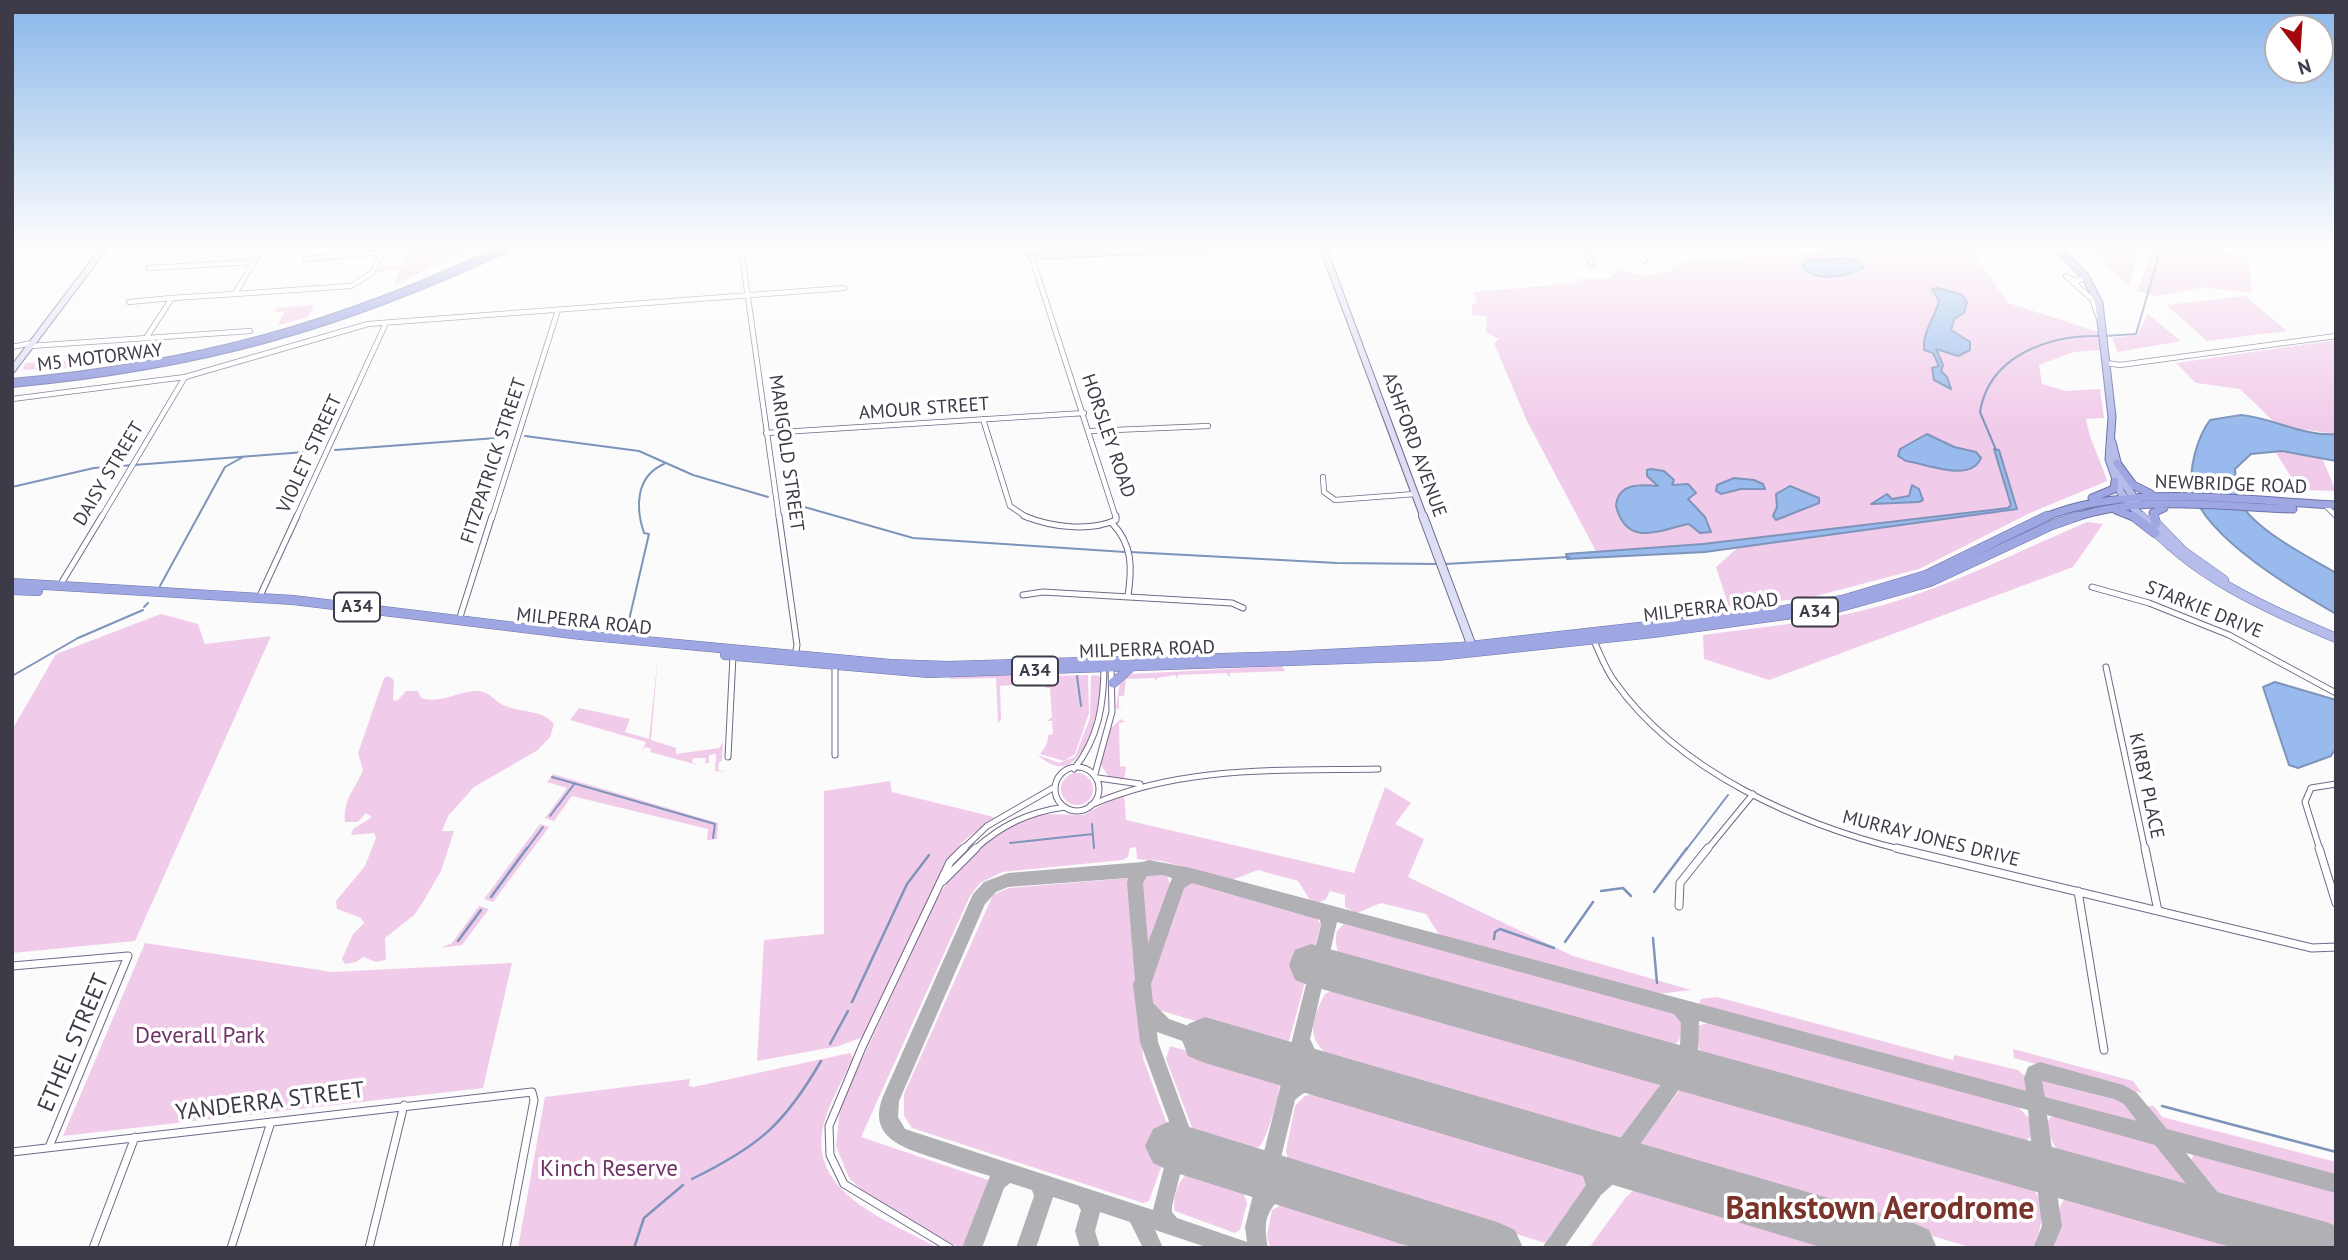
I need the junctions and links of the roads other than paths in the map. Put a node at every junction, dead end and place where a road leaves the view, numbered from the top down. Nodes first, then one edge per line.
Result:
1 (60, 307) edge
2 (166, 307) edge
3 (362, 307) edge
4 (373, 307) edge
5 (604, 307) edge
6 (749, 307) edge
7 (1049, 307) edge
8 (1345, 307) edge
9 (2095, 307) edge
10 (2097, 307) edge
11 (558, 310) junction
12 (386, 323) junction
13 (2102, 326) junction
14 (250, 331) dead end
15 (2336, 336) edge
16 (146, 338) junction
17 (31, 346) junction
18 (13, 347) edge
19 (2106, 363) junction
20 (12, 370) edge
21 (185, 377) junction
22 (15, 380) edge
23 (12, 399) edge
24 (1084, 413) junction
25 (983, 419) junction
26 (1208, 426) dead end
27 (1091, 431) junction
28 (766, 433) junction
29 (2112, 442) junction
30 (2118, 463) junction
31 (1323, 477) dead end
32 (2115, 481) junction
33 (1415, 494) junction
34 (2132, 501) junction
35 (2170, 501) junction
36 (2108, 508) junction
37 (2068, 509) junction
38 (2332, 509) edge
39 (1112, 523) junction
40 (2156, 529) junction
41 (1128, 544) joint
42 (1132, 558) joint
43 (12, 583) edge
44 (59, 587) junction
45 (2092, 587) dead end
46 (12, 590) edge
47 (1023, 595) dead end
48 (1128, 596) junction
49 (259, 598) junction
50 (1243, 608) dead end
51 (459, 620) junction
52 (2336, 632) edge
53 (1592, 636) junction
54 (2336, 638) edge
55 (1473, 648) junction
56 (734, 652) junction
57 (794, 659) junction
58 (1107, 665) junction
59 (835, 667) junction
60 (2106, 667) dead end
61 (1129, 669) junction
62 (1113, 683) junction
63 (2336, 693) edge
64 (835, 755) dead end
65 (728, 757) dead end
66 (1378, 768) dead end
67 (1074, 769) junction
68 (1097, 776) junction
69 (2336, 783) edge
70 (1140, 784) junction
71 (1053, 788) junction
72 (1753, 793) junction
73 (1091, 805) junction
74 (1065, 807) junction
75 (941, 883) junction
76 (2078, 891) junction
77 (2336, 903) edge
78 (1679, 906) dead end
79 (2158, 911) junction
80 (2336, 947) edge
81 (12, 966) edge
82 (2104, 1049) dead end
83 (404, 1105) junction
84 (271, 1122) junction
85 (135, 1137) junction
86 (49, 1147) junction
87 (12, 1152) edge
88 (93, 1248) edge
89 (231, 1248) edge
90 (369, 1248) edge
91 (506, 1248) edge
92 (950, 1248) edge

1 - 17 main road
2 - 16 street
3 - 22 highway, M5 MOTORWAY
4 - 22 highway, M5 MOTORWAY
5 - 11 street
6 - 28 street, MARIGOLD STREET
7 - 24 street, HORSLEY ROAD
8 - 33 main road, ASHFORD AVENUE
9 - 13 street
10 - 13 main road
11 - 12 street
11 - 51 street, FITZPATRICK STREET
12 - 21 street
12 - 49 street, VIOLET STREET
13 - 19 main road
14 - 16 street
15 - 19 street
16 - 17 street
17 - 18 street
17 - 20 main road
17 - 22 main road
19 - 29 main road
21 - 23 street
21 - 44 street, DAISY STREET
24 - 25 street, AMOUR STREET
24 - 27 street, HORSLEY ROAD
25 - 28 street, AMOUR STREET
25 - 39 street, HORSLEY ROAD
26 - 27 street
27 - 39 street, HORSLEY ROAD
28 - 57 street, MARIGOLD STREET
29 - 30 main road
29 - 32 main road
30 - 34 main road
30 - 35 highway
31 - 33 street
32 - 34 main road
32 - 37 highway
33 - 55 main road, ASHFORD AVENUE
34 - 35 highway, NEWBRIDGE ROAD / A34
34 - 36 highway, MILPERRA ROAD / A34
34 - 37 highway, MILPERRA ROAD / A34
34 - 40 main road
35 - 38 highway, NEWBRIDGE ROAD / A34
35 - 40 highway
36 - 40 highway
36 - 53 highway, MILPERRA ROAD / A34
37 - 53 highway, MILPERRA ROAD / A34
39 - 41 street
40 - 52 main road
40 - 54 main road
41 - 42 street
42 - 48 street
43 - 44 highway, MILPERRA ROAD / A34
44 - 49 highway, MILPERRA ROAD / A34
45 - 63 street, STARKIE DRIVE
46 - 56 highway, MILPERRA ROAD / A34
47 - 48 street
48 - 50 street
49 - 51 highway, MILPERRA ROAD / A34
51 - 56 highway, MILPERRA ROAD / A34
53 - 55 highway, MILPERRA ROAD / A34
53 - 72 street, MURRAY JONES DRIVE
55 - 58 highway, MILPERRA ROAD / A34
55 - 61 highway, MILPERRA ROAD / A34
56 - 57 highway, MILPERRA ROAD / A34
56 - 65 street
57 - 58 highway, MILPERRA ROAD / A34
57 - 59 highway, MILPERRA ROAD / A34
58 - 59 highway, MILPERRA ROAD / A34
58 - 61 highway, MILPERRA ROAD / A34
58 - 62 street
58 - 67 street
59 - 64 street
60 - 79 street, KIRBY PLACE
61 - 62 highway
62 - 68 street
66 - 70 street
67 - 68 street
67 - 71 street
68 - 70 street
68 - 73 street
69 - 77 street
70 - 73 street
71 - 74 street
71 - 75 street
72 - 76 street, MURRAY JONES DRIVE
72 - 78 street
73 - 74 street
74 - 75 street
75 - 92 street
76 - 79 street, MURRAY JONES DRIVE
76 - 82 street
79 - 80 street, MURRAY JONES DRIVE
81 - 86 street, ETHEL STREET
83 - 84 street, YANDERRA STREET
83 - 90 street
83 - 91 street, YANDERRA STREET
84 - 85 street, YANDERRA STREET
84 - 89 street
85 - 86 street, YANDERRA STREET
85 - 88 street
86 - 87 street, YANDERRA STREET

